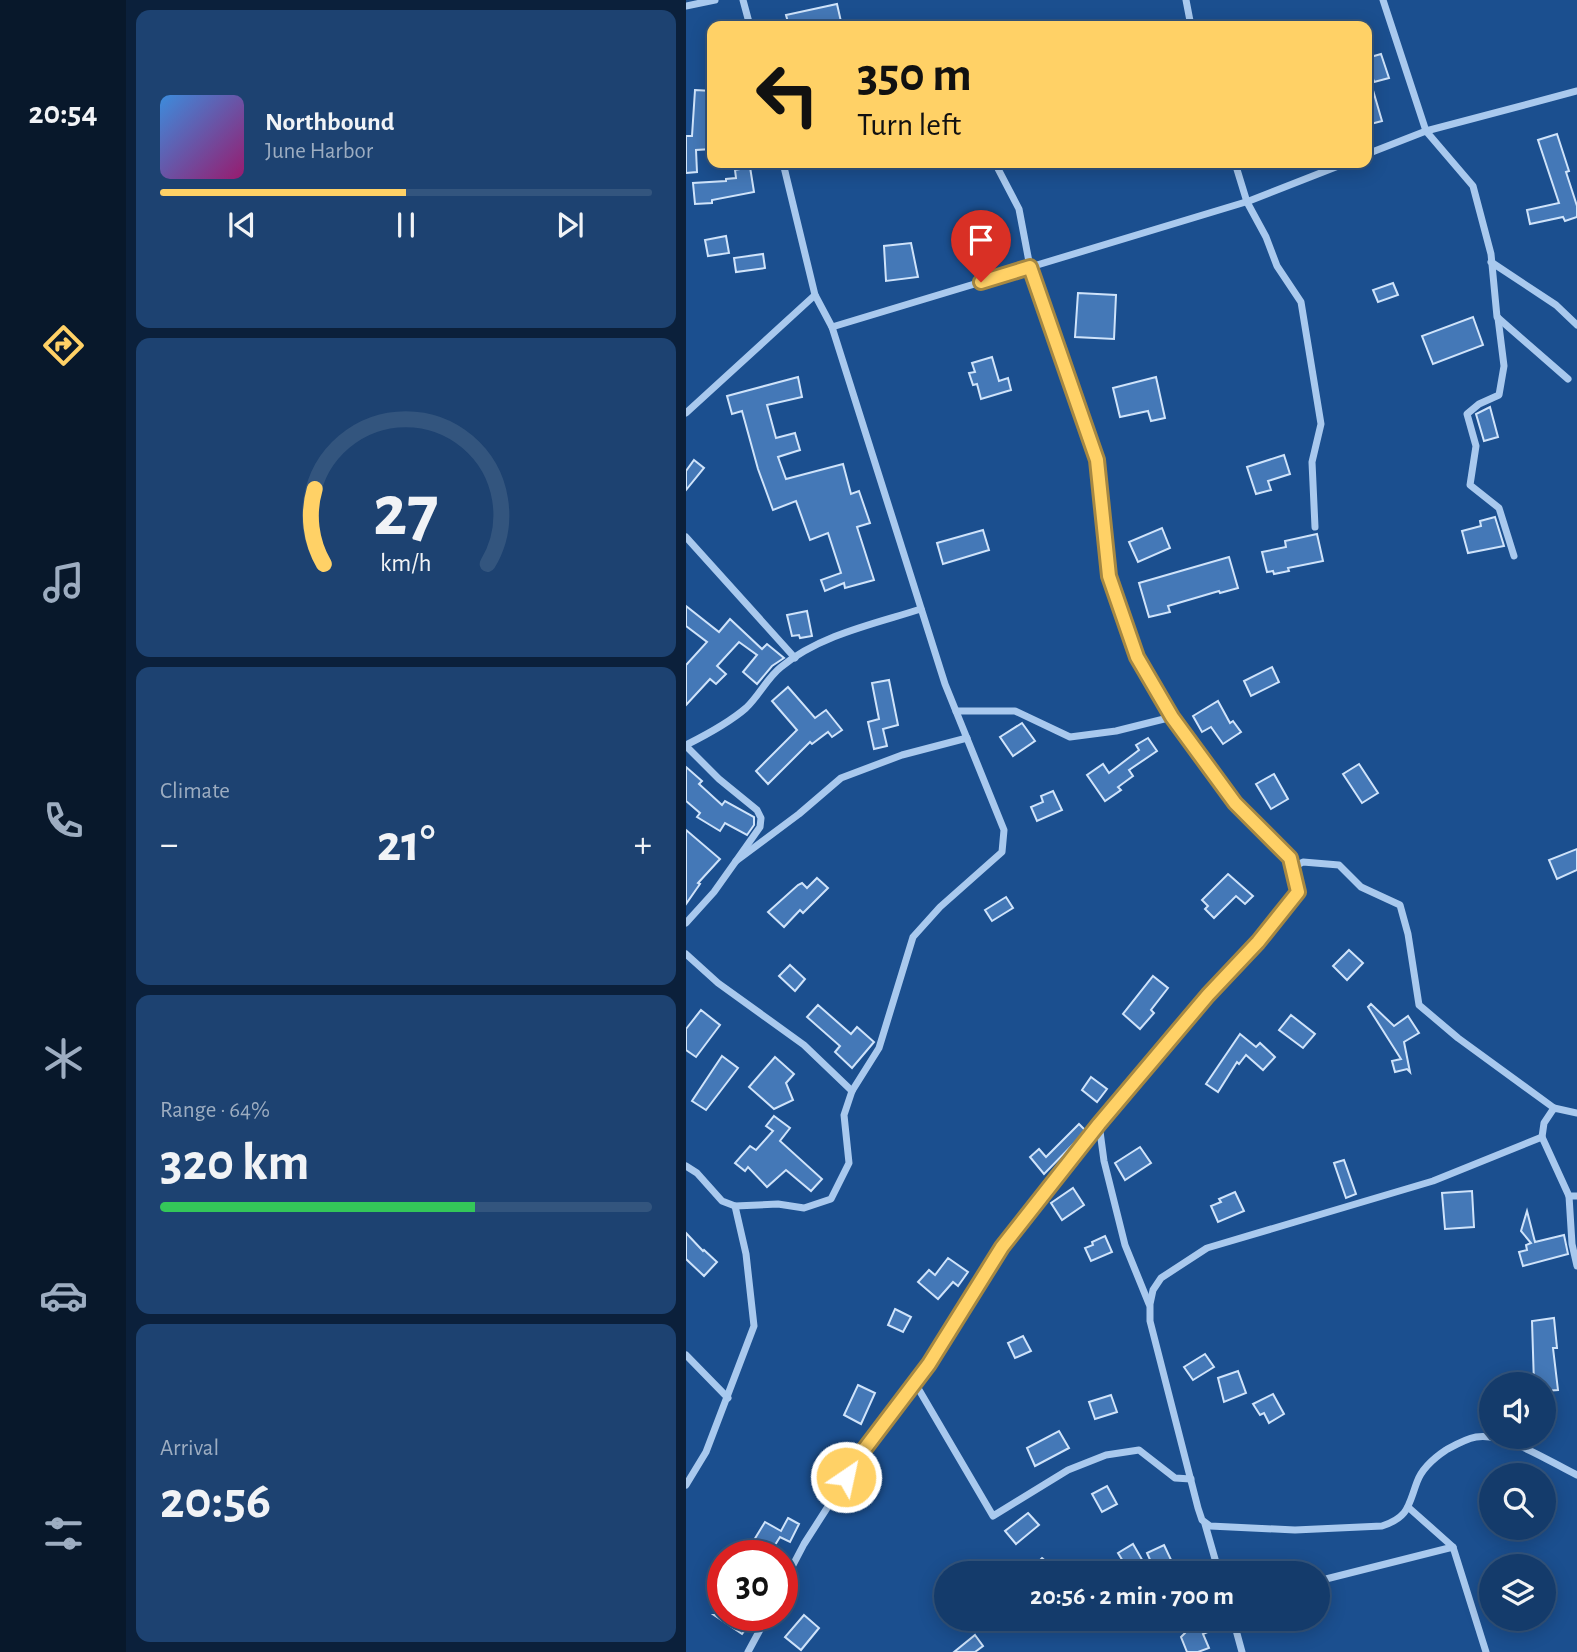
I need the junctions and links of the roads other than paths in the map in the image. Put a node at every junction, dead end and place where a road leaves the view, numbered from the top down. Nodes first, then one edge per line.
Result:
1 (715, 0) edge
2 (743, 0) edge
3 (1186, 0) edge
4 (1383, 0) edge
5 (686, 6) edge
6 (749, 21) edge
7 (1190, 21) edge
8 (1577, 91) edge
9 (1426, 131) junction
10 (1372, 152) edge
11 (784, 168) edge
12 (998, 168) edge
13 (1237, 168) edge
14 (1333, 168) edge
15 (1247, 202) junction
16 (1491, 262) junction
17 (1030, 267) junction
18 (815, 295) junction
19 (1497, 317) junction
20 (1577, 325) edge
21 (832, 327) junction
22 (1568, 379) dead end
23 (686, 413) edge
24 (1315, 527) dead end
25 (686, 537) edge
26 (1514, 556) dead end
27 (921, 609) junction
28 (795, 658) junction
29 (956, 711) junction
30 (1172, 717) junction
31 (967, 738) junction
32 (686, 746) edge
33 (737, 860) junction
34 (1292, 868) junction
35 (686, 923) edge
36 (686, 954) edge
37 (852, 1091) junction
38 (1554, 1108) junction
39 (1577, 1113) edge
40 (1099, 1124) junction
41 (1542, 1137) junction
42 (686, 1166) edge
43 (1573, 1196) edge
44 (736, 1206) junction
45 (1577, 1266) edge
46 (1150, 1304) junction
47 (686, 1355) edge
48 (915, 1383) junction
49 (728, 1398) junction
50 (1577, 1475) edge
51 (1191, 1479) junction
52 (686, 1485) edge
53 (1408, 1507) junction
54 (1205, 1524) junction
55 (1453, 1547) junction
56 (798, 1555) edge
57 (1216, 1561) edge
58 (1330, 1578) edge
59 (760, 1631) edge
60 (1236, 1631) edge
61 (750, 1649) edge
62 (759, 1652) edge
63 (1242, 1652) edge
64 (1486, 1652) edge

1 - 5 street
2 - 6 street
3 - 7 street
4 - 9 street
8 - 9 street
9 - 10 street
9 - 16 street
11 - 18 street
12 - 17 street
13 - 15 street
14 - 15 street
15 - 17 street
15 - 24 street
16 - 19 street
16 - 20 street
17 - 21 street
17 - 30 street
18 - 21 street
18 - 23 street
19 - 22 street
19 - 26 street
21 - 27 street
25 - 28 street
27 - 28 street
27 - 29 street
28 - 32 street
29 - 30 street
29 - 31 street
30 - 34 street
31 - 33 street
31 - 37 street
32 - 33 street
33 - 35 street
34 - 38 street
34 - 40 street
36 - 37 street
37 - 44 street
38 - 39 street
38 - 41 street
40 - 46 street
40 - 48 street
41 - 43 street
41 - 46 street
42 - 44 street
43 - 45 street
44 - 49 street
46 - 51 street
47 - 49 street
48 - 51 street
48 - 56 street
49 - 52 street
50 - 53 street
51 - 54 street
53 - 54 street
53 - 55 street
54 - 57 street
55 - 58 street
55 - 64 street
59 - 61 street
60 - 63 street
61 - 62 street

